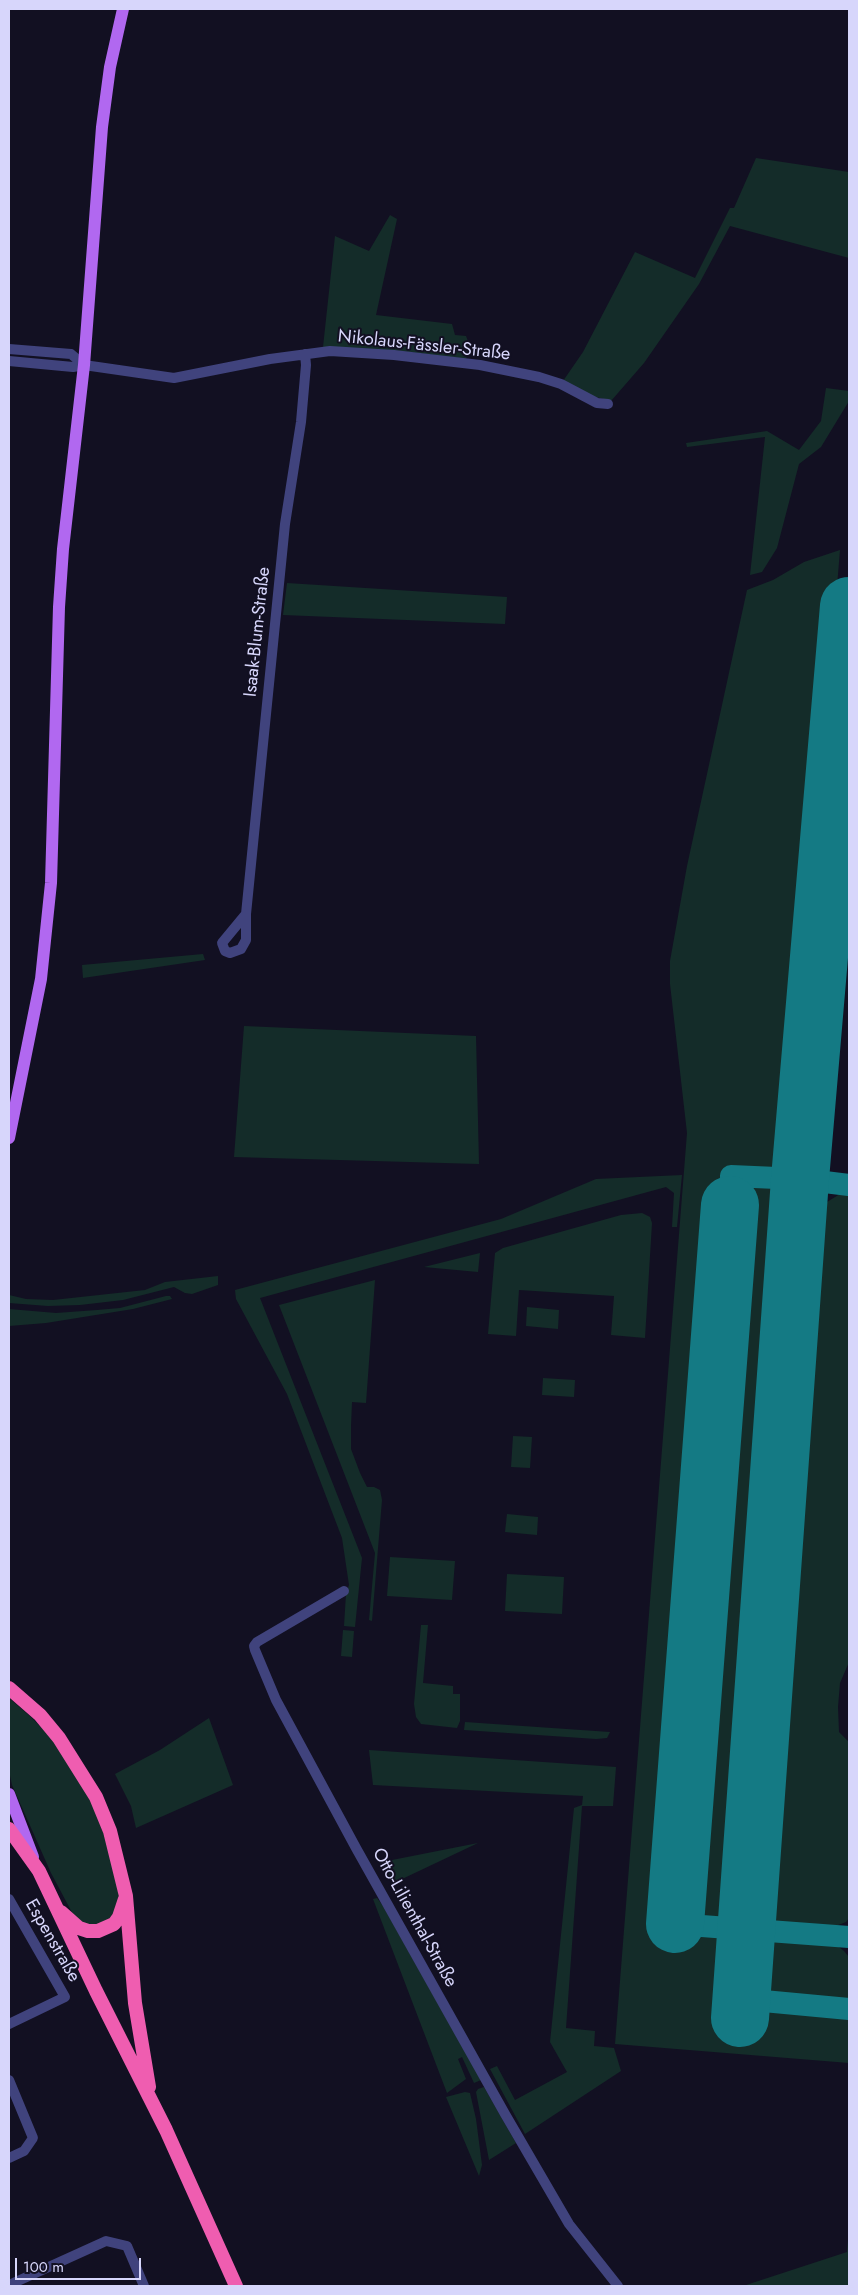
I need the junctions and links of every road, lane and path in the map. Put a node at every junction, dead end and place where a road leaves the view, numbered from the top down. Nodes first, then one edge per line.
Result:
1 (123, 9) edge
2 (9, 349) edge
3 (305, 354) junction
4 (9, 361) edge
5 (84, 365) junction
6 (608, 404) dead end
7 (246, 914) dead end
8 (9, 1138) edge
9 (344, 1591) dead end
10 (9, 1688) edge
11 (9, 1794) edge
12 (9, 1829) edge
13 (39, 1871) junction
14 (126, 1896) junction
15 (9, 1900) edge
16 (57, 1908) junction
17 (9, 2024) edge
18 (9, 2080) edge
19 (152, 2100) junction
20 (9, 2158) edge
21 (9, 2285) edge
22 (144, 2286) edge
23 (236, 2286) edge
24 (618, 2286) edge

1 - 5 main road
2 - 5 street
3 - 5 street, Nikolaus-Fässler-Straße
3 - 6 street, Nikolaus-Fässler-Straße
3 - 7 street, Isaak-Blum-Straße
4 - 5 street
5 - 8 main road
9 - 24 street, Otto-Lilienthal-Straße
10 - 14 highway
11 - 13 main road
12 - 13 highway
13 - 16 highway
14 - 16 highway
14 - 19 highway
15 - 17 street, Espenstraße
16 - 19 highway
18 - 20 street
19 - 23 highway
21 - 22 street

